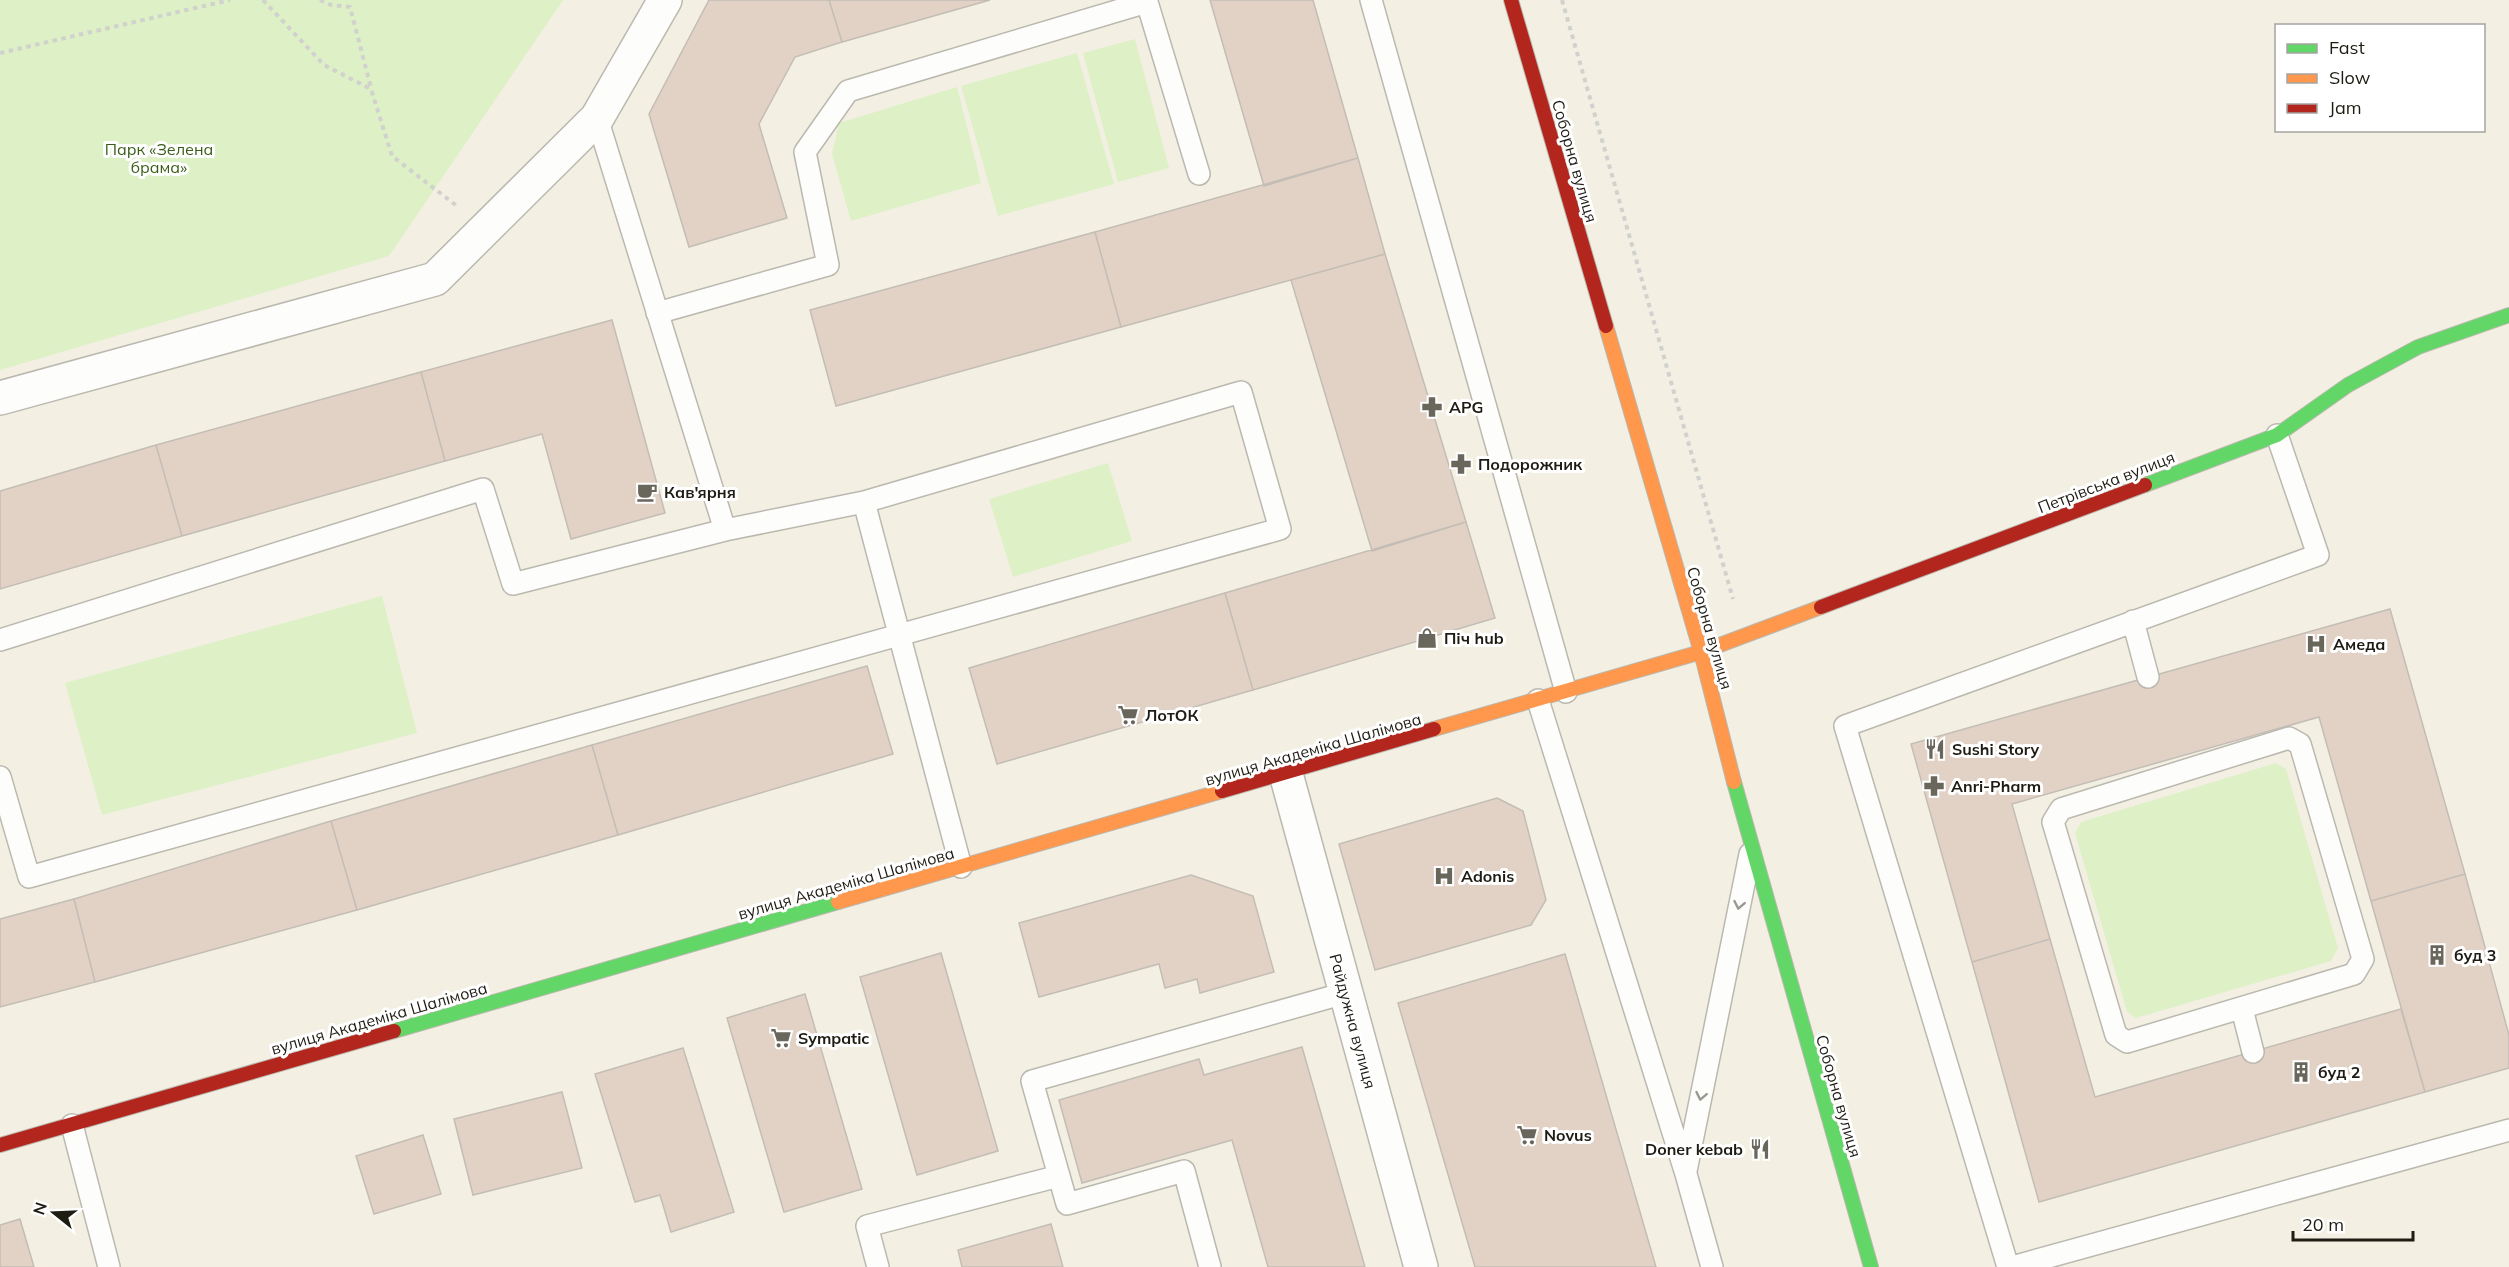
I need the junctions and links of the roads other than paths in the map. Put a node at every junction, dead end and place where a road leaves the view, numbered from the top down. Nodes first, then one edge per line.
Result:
1 (665, 0) edge
2 (1371, 0) edge
3 (1511, 0) edge
4 (597, 117) junction
5 (1199, 174) dead end
6 (657, 313) junction
7 (2509, 315) edge
8 (0, 398) edge
9 (2277, 435) junction
10 (864, 501) junction
11 (725, 530) junction
12 (2133, 621) junction
13 (900, 635) junction
14 (0, 639) edge
15 (1701, 652) junction
16 (2148, 677) dead end
17 (1566, 692) junction
18 (1538, 700) junction
19 (1286, 774) junction
20 (0, 777) edge
21 (1751, 848) junction
22 (961, 867) junction
23 (1345, 993) junction
24 (2242, 1009) junction
25 (2253, 1052) dead end
26 (72, 1125) junction
27 (2509, 1131) edge
28 (0, 1145) edge
29 (1686, 1174) junction
30 (1059, 1176) junction
31 (109, 1267) edge
32 (878, 1267) edge
33 (1210, 1267) edge
34 (1421, 1267) edge
35 (1712, 1267) edge
36 (1871, 1267) edge
37 (2010, 1267) edge

1 - 4 street
2 - 17 lane
3 - 15 main road, Соборна вулиця
4 - 6 lane
4 - 8 street
5 - 6 lane
6 - 11 lane
7 - 9 main road, Петрівська вулиця
9 - 12 lane
9 - 15 main road, Петрівська вулиця
10 - 11 lane
10 - 13 lane
10 - 13 lane
11 - 14 lane
12 - 16 lane
12 - 37 lane
13 - 20 lane
13 - 22 lane
15 - 17 main road, вулиця Академіка Шалімова
15 - 21 main road, Соборна вулиця
17 - 18 main road, вулиця Академіка Шалімова
18 - 19 main road, вулиця Академіка Шалімова
18 - 29 lane
19 - 22 main road, вулиця Академіка Шалімова
19 - 23 street, Райдужна вулиця
21 -> 29 lane
21 - 36 main road, Соборна вулиця
22 - 26 main road, вулиця Академіка Шалімова
23 - 30 lane
23 - 34 street, Райдужна вулиця
24 - 24 lane
24 - 25 lane
26 - 28 main road, вулиця Академіка Шалімова
26 - 31 lane
27 - 37 lane
29 - 35 lane
30 - 32 lane
30 - 33 lane

